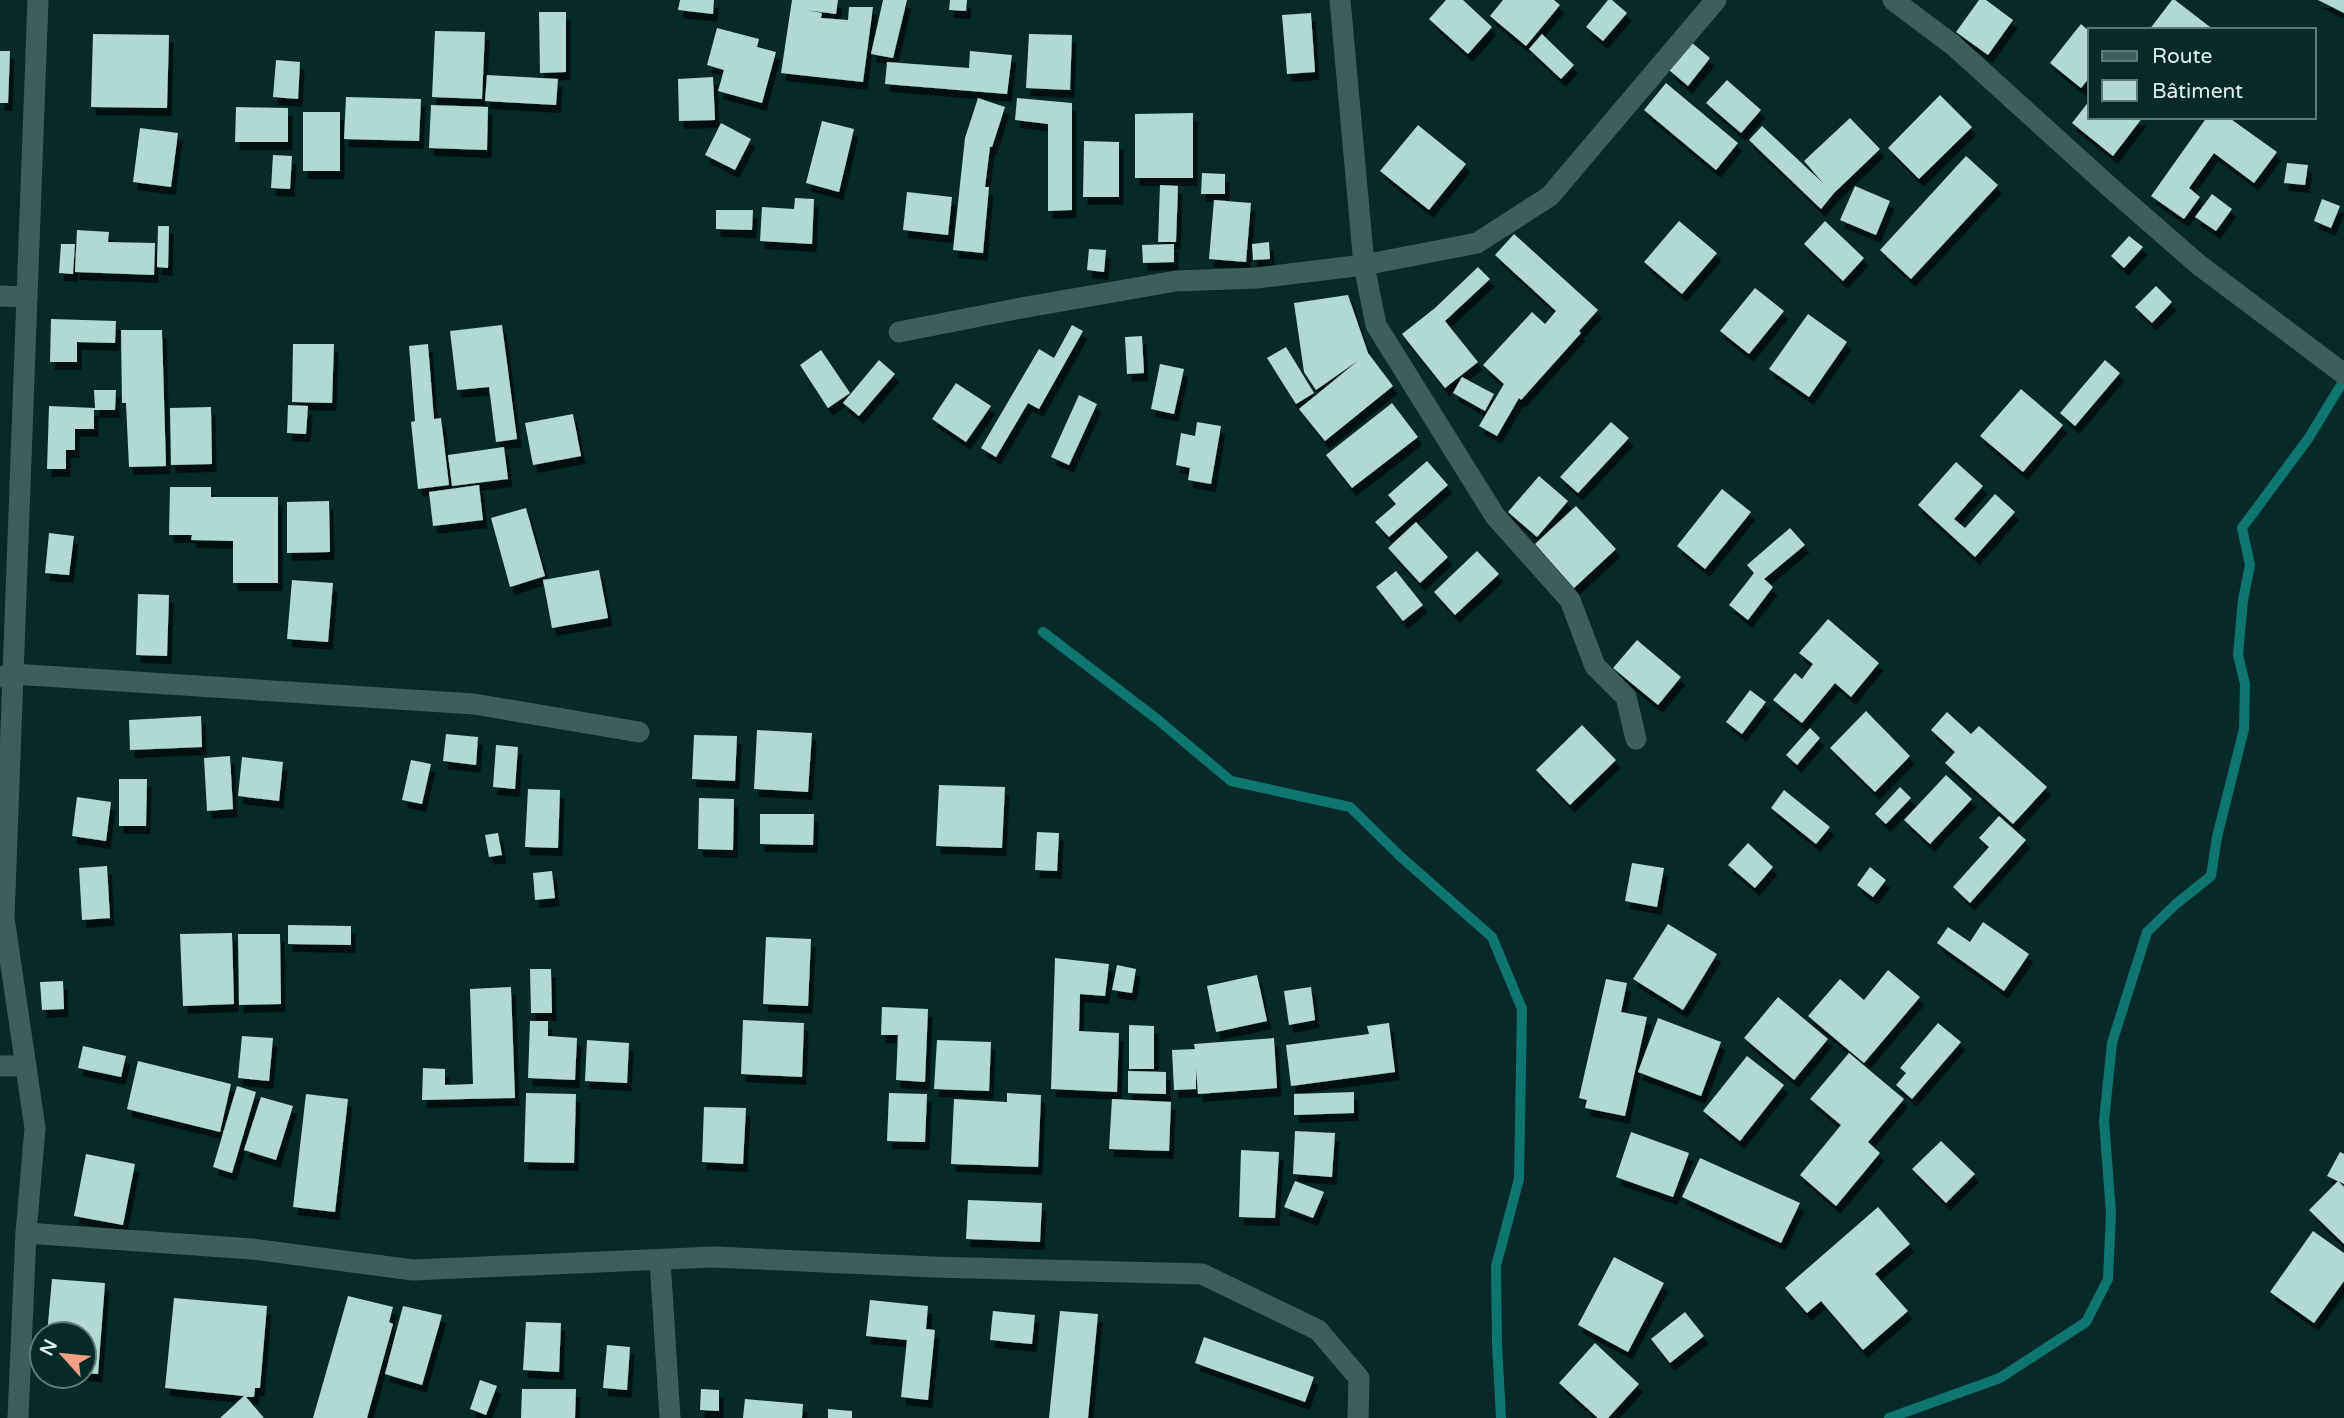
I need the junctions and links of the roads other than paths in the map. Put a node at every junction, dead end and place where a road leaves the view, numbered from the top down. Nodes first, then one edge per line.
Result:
1 (38, 0) edge
2 (1340, 0) edge
3 (1716, 0) edge
4 (1893, 0) edge
5 (1364, 265) junction
6 (0, 296) edge
7 (27, 297) junction
8 (899, 332) dead end
9 (2339, 371) edge
10 (6, 676) edge
11 (639, 732) dead end
12 (1636, 739) dead end
13 (0, 1066) edge
14 (26, 1066) junction
15 (26, 1233) junction
16 (660, 1260) junction
17 (18, 1418) edge
18 (670, 1418) edge
19 (1358, 1418) edge

1 - 7 street
2 - 5 street
3 - 5 street
4 - 9 street
5 - 8 street
5 - 12 street
6 - 7 street
7 - 10 street
10 - 11 street
10 - 14 street
13 - 14 street
14 - 15 street
15 - 16 street
15 - 17 street
16 - 18 street
16 - 19 street

